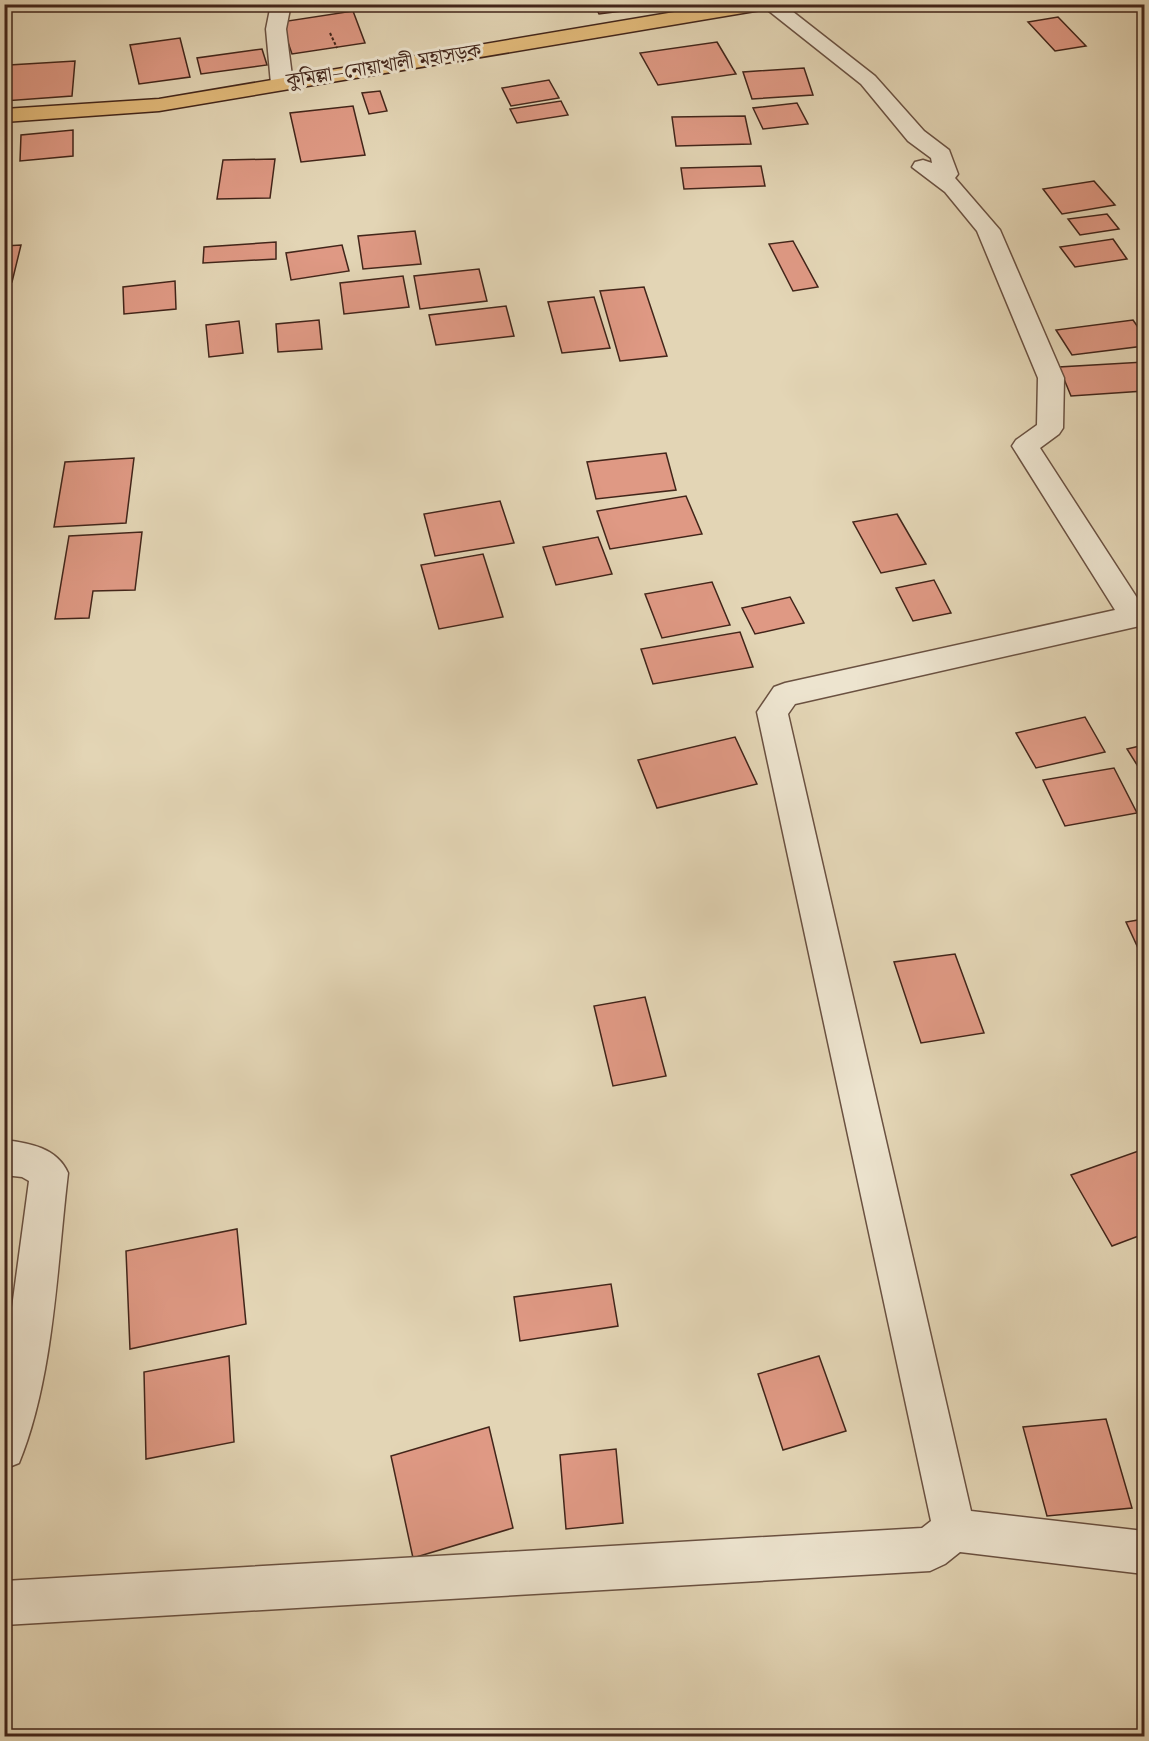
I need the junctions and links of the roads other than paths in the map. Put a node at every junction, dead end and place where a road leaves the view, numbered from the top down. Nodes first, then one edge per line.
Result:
1 (281, 4) edge
2 (761, 4) edge
3 (770, 4) edge
4 (282, 84) junction
5 (4, 116) edge
6 (1139, 615) edge
7 (4, 1157) edge
8 (4, 1448) edge
9 (954, 1530) junction
10 (1144, 1553) edge
11 (4, 1603) edge

1 - 4 street
2 - 4 highway, কুমিল্লা–নোয়াখালী মহাসড়ক
3 - 6 street
4 - 5 highway, কুমিল্লা–নোয়াখালী মহাসড়ক
6 - 9 street
7 - 8 street
9 - 10 street
9 - 11 street

